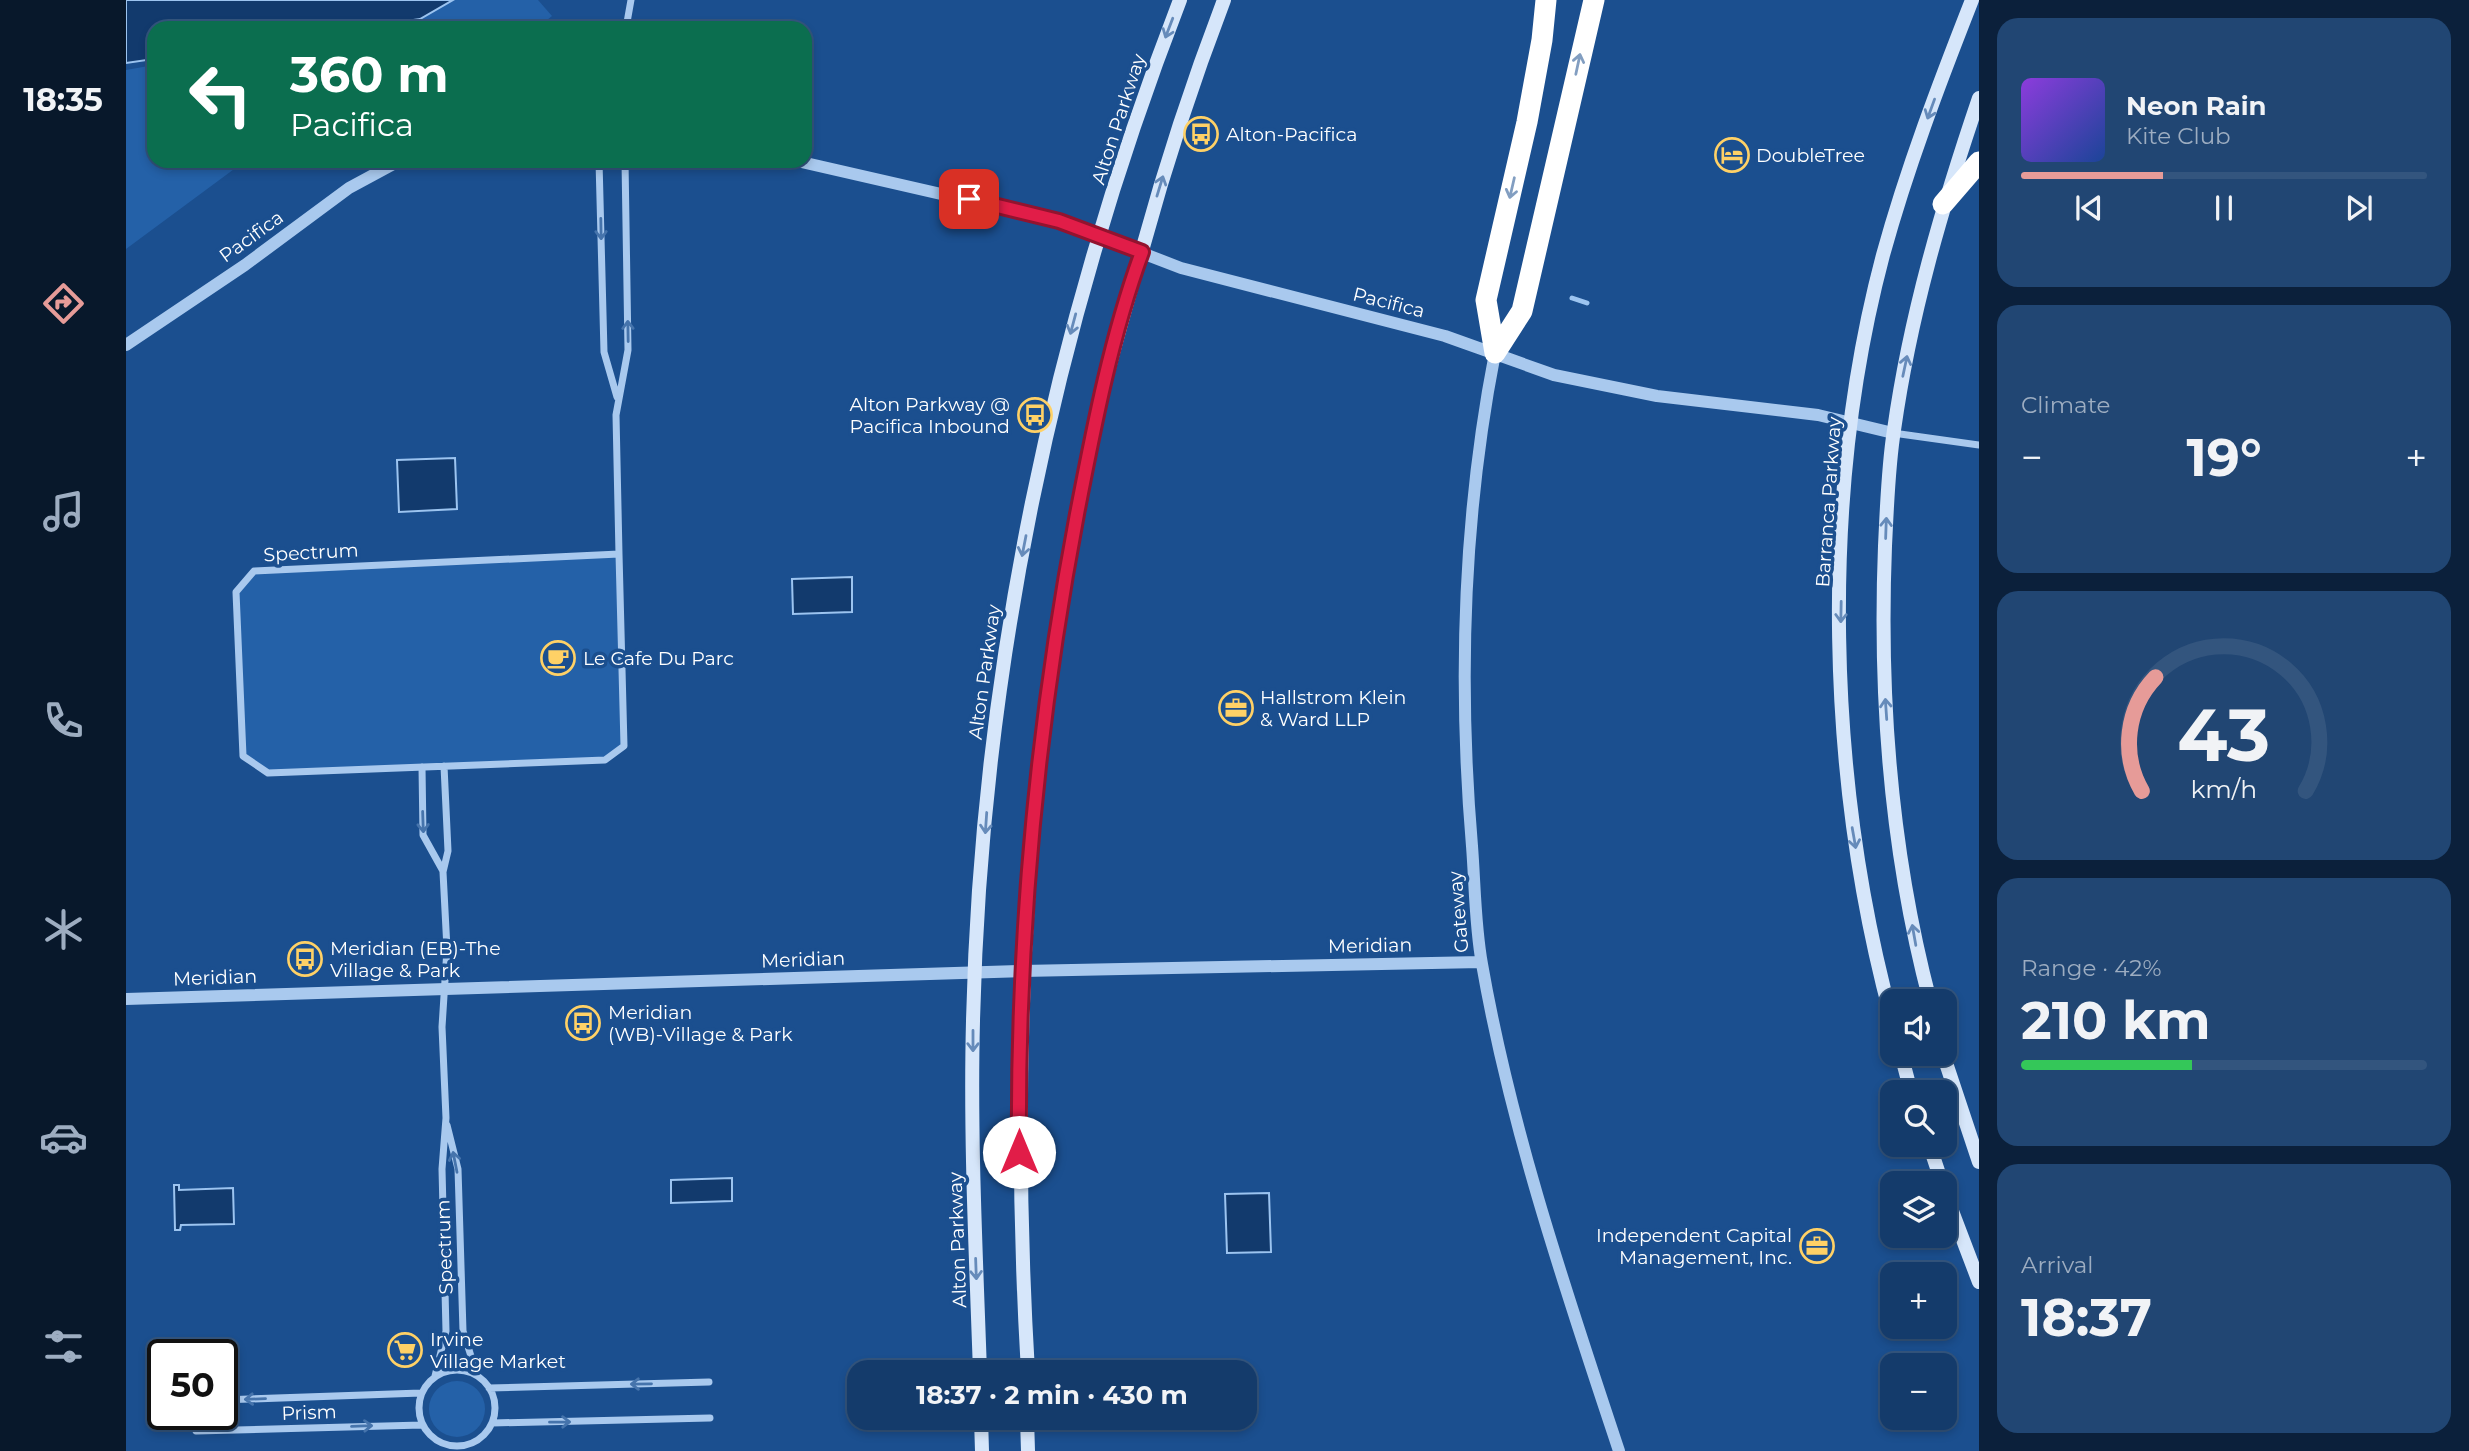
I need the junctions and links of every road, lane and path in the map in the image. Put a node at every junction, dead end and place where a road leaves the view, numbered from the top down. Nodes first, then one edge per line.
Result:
1 (631, 0) edge
2 (1180, 0) edge
3 (1224, 0) edge
4 (1546, 0) edge
5 (1594, 0) edge
6 (1972, 0) edge
7 (627, 21) edge
8 (1979, 98) edge
9 (1979, 162) edge
10 (812, 164) edge
11 (385, 168) edge
12 (599, 168) edge
13 (625, 168) edge
14 (1943, 204) junction
15 (1099, 234) junction
16 (1142, 252) junction
17 (126, 345) edge
18 (1495, 353) junction
19 (617, 398) junction
20 (1853, 422) junction
21 (1893, 433) junction
22 (1979, 445) edge
23 (619, 554) junction
24 (444, 766) junction
25 (422, 767) junction
26 (443, 872) junction
27 (1481, 962) junction
28 (1022, 971) junction
29 (976, 973) junction
30 (444, 989) junction
31 (1884, 989) edge
32 (1927, 989) edge
33 (126, 999) edge
34 (1947, 1066) edge
35 (446, 1118) junction
36 (1979, 1162) edge
37 (1957, 1224) edge
38 (1979, 1282) edge
39 (980, 1360) edge
40 (1028, 1360) edge
41 (477, 1375) junction
42 (435, 1376) junction
43 (709, 1382) dead end
44 (489, 1388) junction
45 (421, 1392) junction
46 (238, 1399) edge
47 (710, 1418) dead end
48 (492, 1423) junction
49 (422, 1425) junction
50 (981, 1430) edge
51 (1027, 1430) edge
52 (196, 1431) dead end
53 (449, 1448) edge
54 (466, 1448) edge
55 (982, 1451) edge
56 (1028, 1451) edge
57 (1619, 1451) edge

1 - 7 street
2 -> 15 main road, Alton Parkway
16 -> 3 main road
4 -> 18 highway
18 -> 5 highway
6 -> 20 main road, Barranca Parkway
8 - 14 main road
9 - 14 highway
10 - 15 street, Pacifica
11 - 17 street, Pacifica
12 -> 19 street, Spectrum
19 -> 13 street, Spectrum
21 -> 14 main road
15 - 16 street, Pacifica
15 -> 29 main road, Alton Parkway
16 - 18 street, Pacifica
16 - 28 main road
18 - 20 street, Pacifica
18 - 27 street, Gateway
19 - 23 street, Spectrum
20 - 21 street, Pacifica
20 -> 31 main road, Barranca Parkway
21 - 22 street, Pacifica
32 -> 21 main road
23 - 24 street, Spectrum
23 - 25 street, Spectrum
24 - 25 street, Spectrum
24 - 26 street, Spectrum
25 -> 26 street, Spectrum
26 - 30 street, Spectrum
27 - 28 street, Meridian
27 - 57 street, Gateway
28 - 29 street, Meridian
28 - 40 main road
29 - 30 street, Meridian
29 -> 39 main road, Alton Parkway
30 - 33 street, Meridian
30 - 35 street, Spectrum
34 - 36 main road
41 -> 35 street, Spectrum
35 - 42 street, Spectrum
37 - 38 main road
41 - 42 street
41 - 44 street
42 - 45 street
43 -> 44 street
44 - 48 street
45 -> 46 street, Prism
45 - 49 street
48 -> 47 street
48 - 54 street
52 -> 49 street, Prism
49 - 53 street
50 - 55 main road
51 - 56 main road
53 - 54 street

